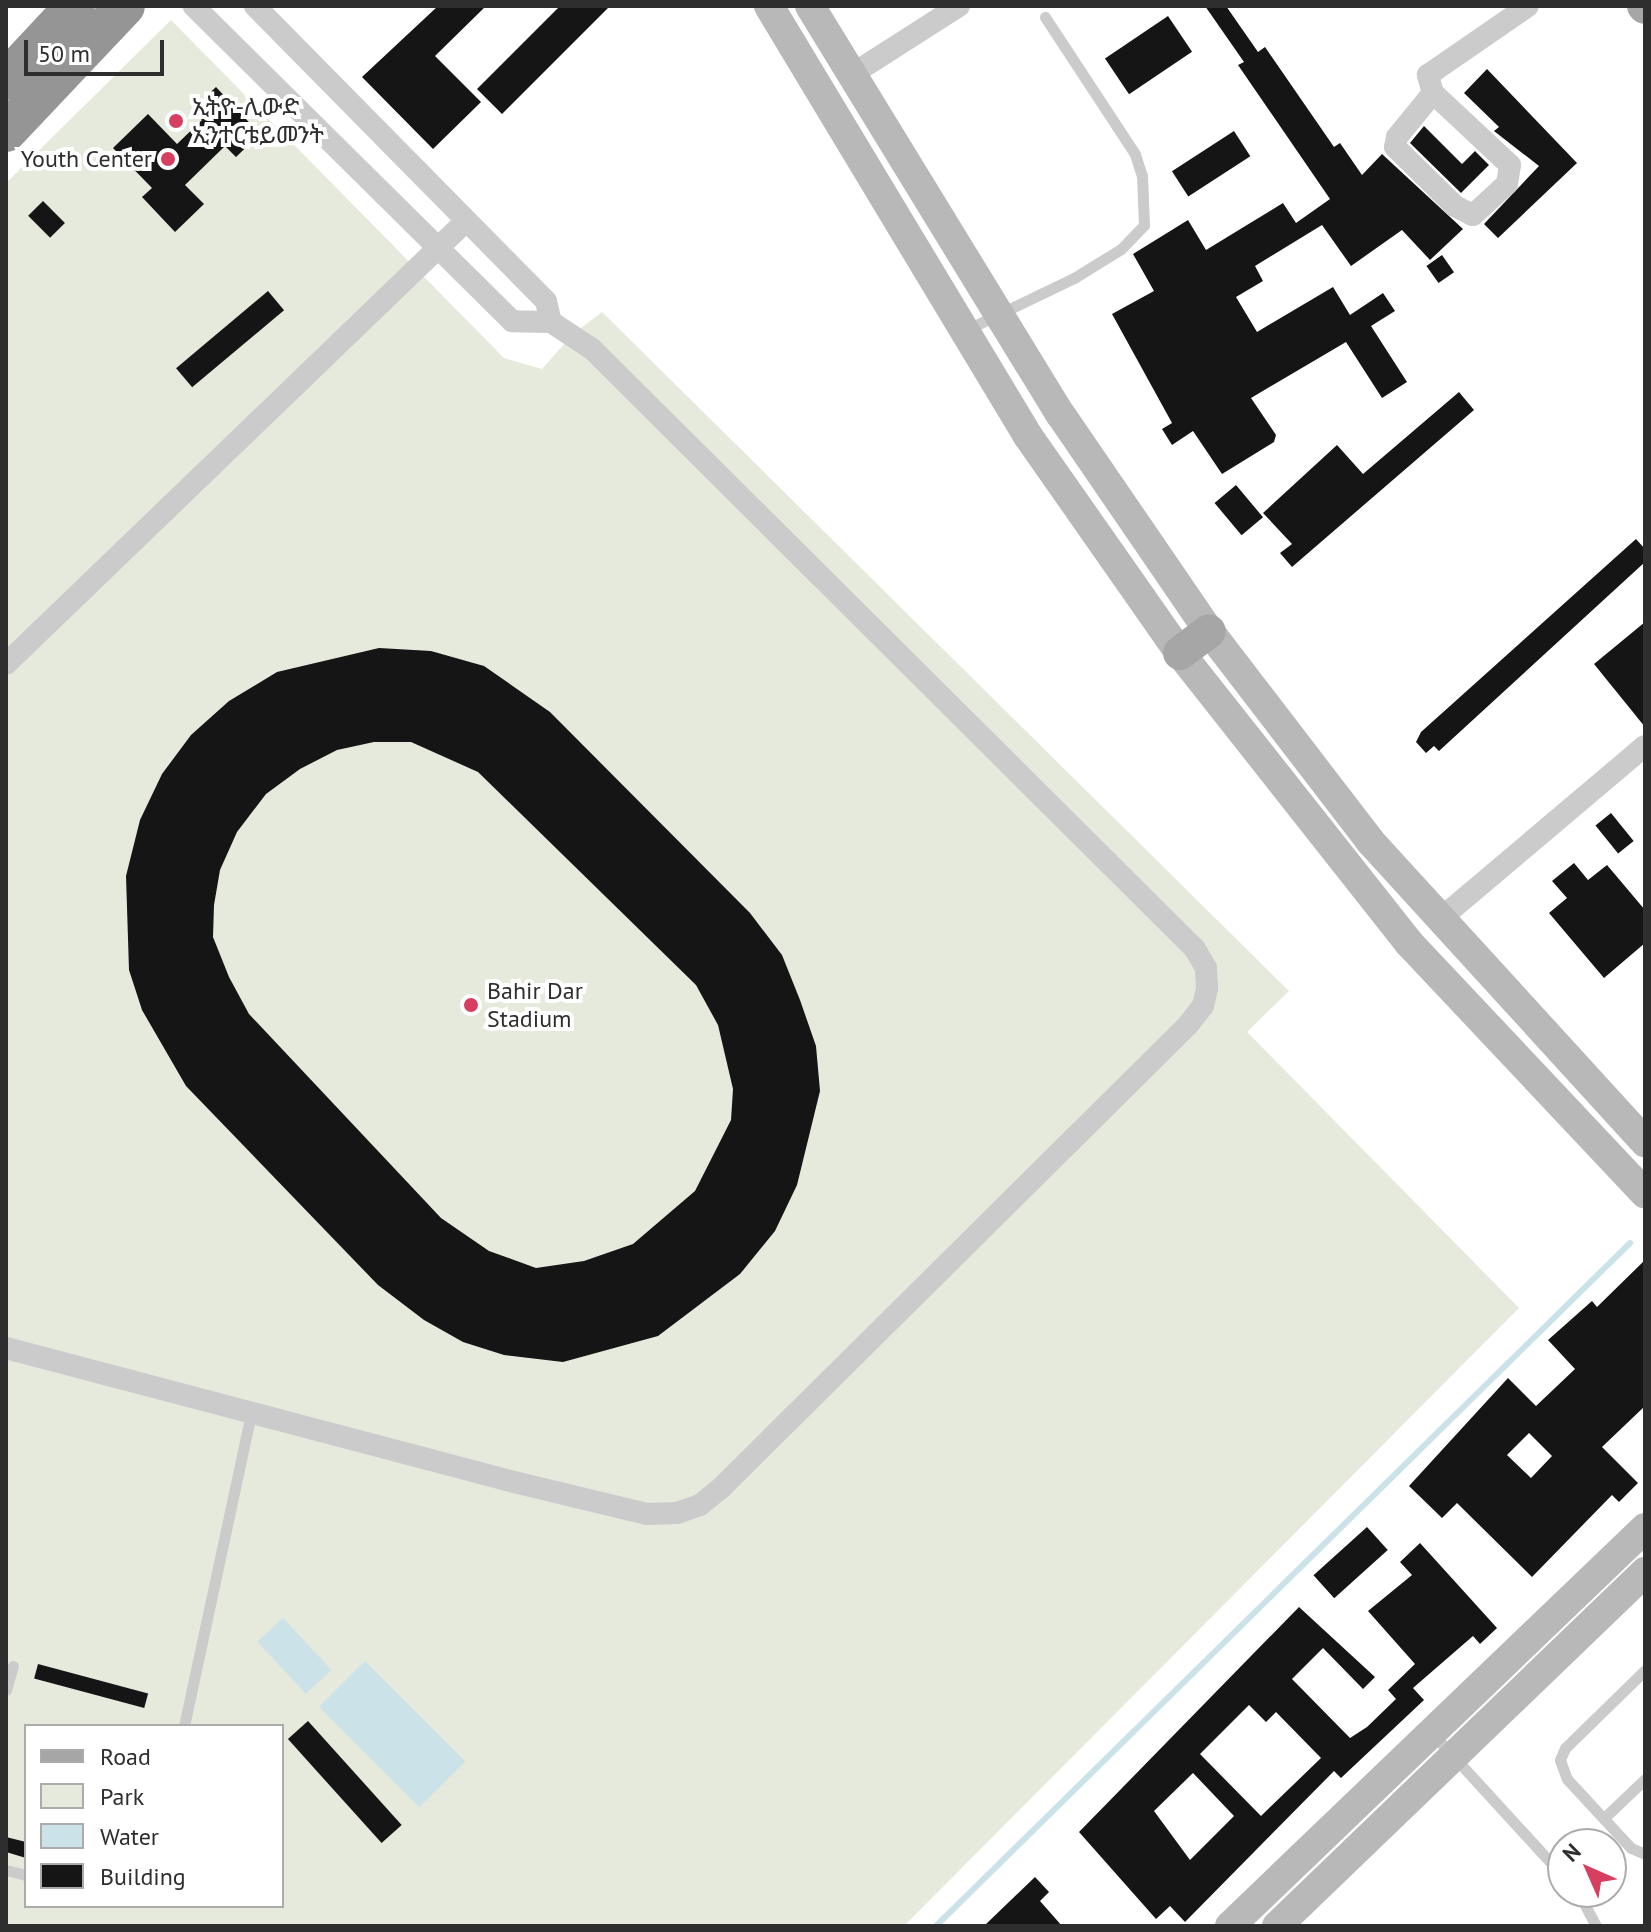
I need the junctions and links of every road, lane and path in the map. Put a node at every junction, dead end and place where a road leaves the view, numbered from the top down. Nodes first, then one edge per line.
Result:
1 (75, 6) edge
2 (125, 6) edge
3 (194, 6) edge
4 (255, 6) edge
5 (769, 6) edge
6 (810, 6) edge
7 (959, 6) edge
8 (1528, 6) edge
9 (1045, 17) dead end
10 (851, 75) junction
11 (6, 80) edge
12 (1433, 93) junction
13 (6, 132) edge
14 (465, 222) junction
15 (436, 248) junction
16 (997, 312) junction
17 (551, 322) junction
18 (964, 332) junction
19 (1209, 631) junction
20 (1180, 653) junction
21 (6, 664) edge
22 (1645, 746) edge
23 (1440, 919) junction
24 (1645, 1142) edge
25 (1645, 1193) edge
26 (6, 1348) edge
27 (251, 1413) junction
28 (1645, 1528) edge
29 (1645, 1572) edge
30 (13, 1666) dead end
31 (1645, 1670) edge
32 (6, 1690) edge
33 (184, 1724) edge
34 (1431, 1733) junction
35 (1453, 1757) junction
36 (1645, 1779) edge
37 (1604, 1818) junction
38 (1645, 1854) edge
39 (1547, 1859) edge
40 (1586, 1908) edge
41 (1230, 1926) edge
42 (1277, 1926) edge
43 (1596, 1926) edge

1 - 11 highway
2 - 13 highway
3 - 15 street
4 - 14 street
5 - 18 street
6 - 10 street
7 - 10 street
8 - 12 street
9 - 16 lane
10 - 16 street
12 - 12 street
14 - 15 street
14 - 17 street
15 - 17 street
15 - 21 street
16 - 18 lane
16 - 19 street
17 - 27 street
18 - 20 street
19 - 20 main road
19 - 23 street
20 - 25 street
22 - 23 street
23 - 24 street
26 - 27 street
27 - 33 lane
28 - 34 street
29 - 35 street
30 - 32 lane
31 - 37 lane
34 - 35 lane
34 - 41 street
35 - 39 lane
35 - 42 street
36 - 37 lane
37 - 38 lane
40 - 43 lane

